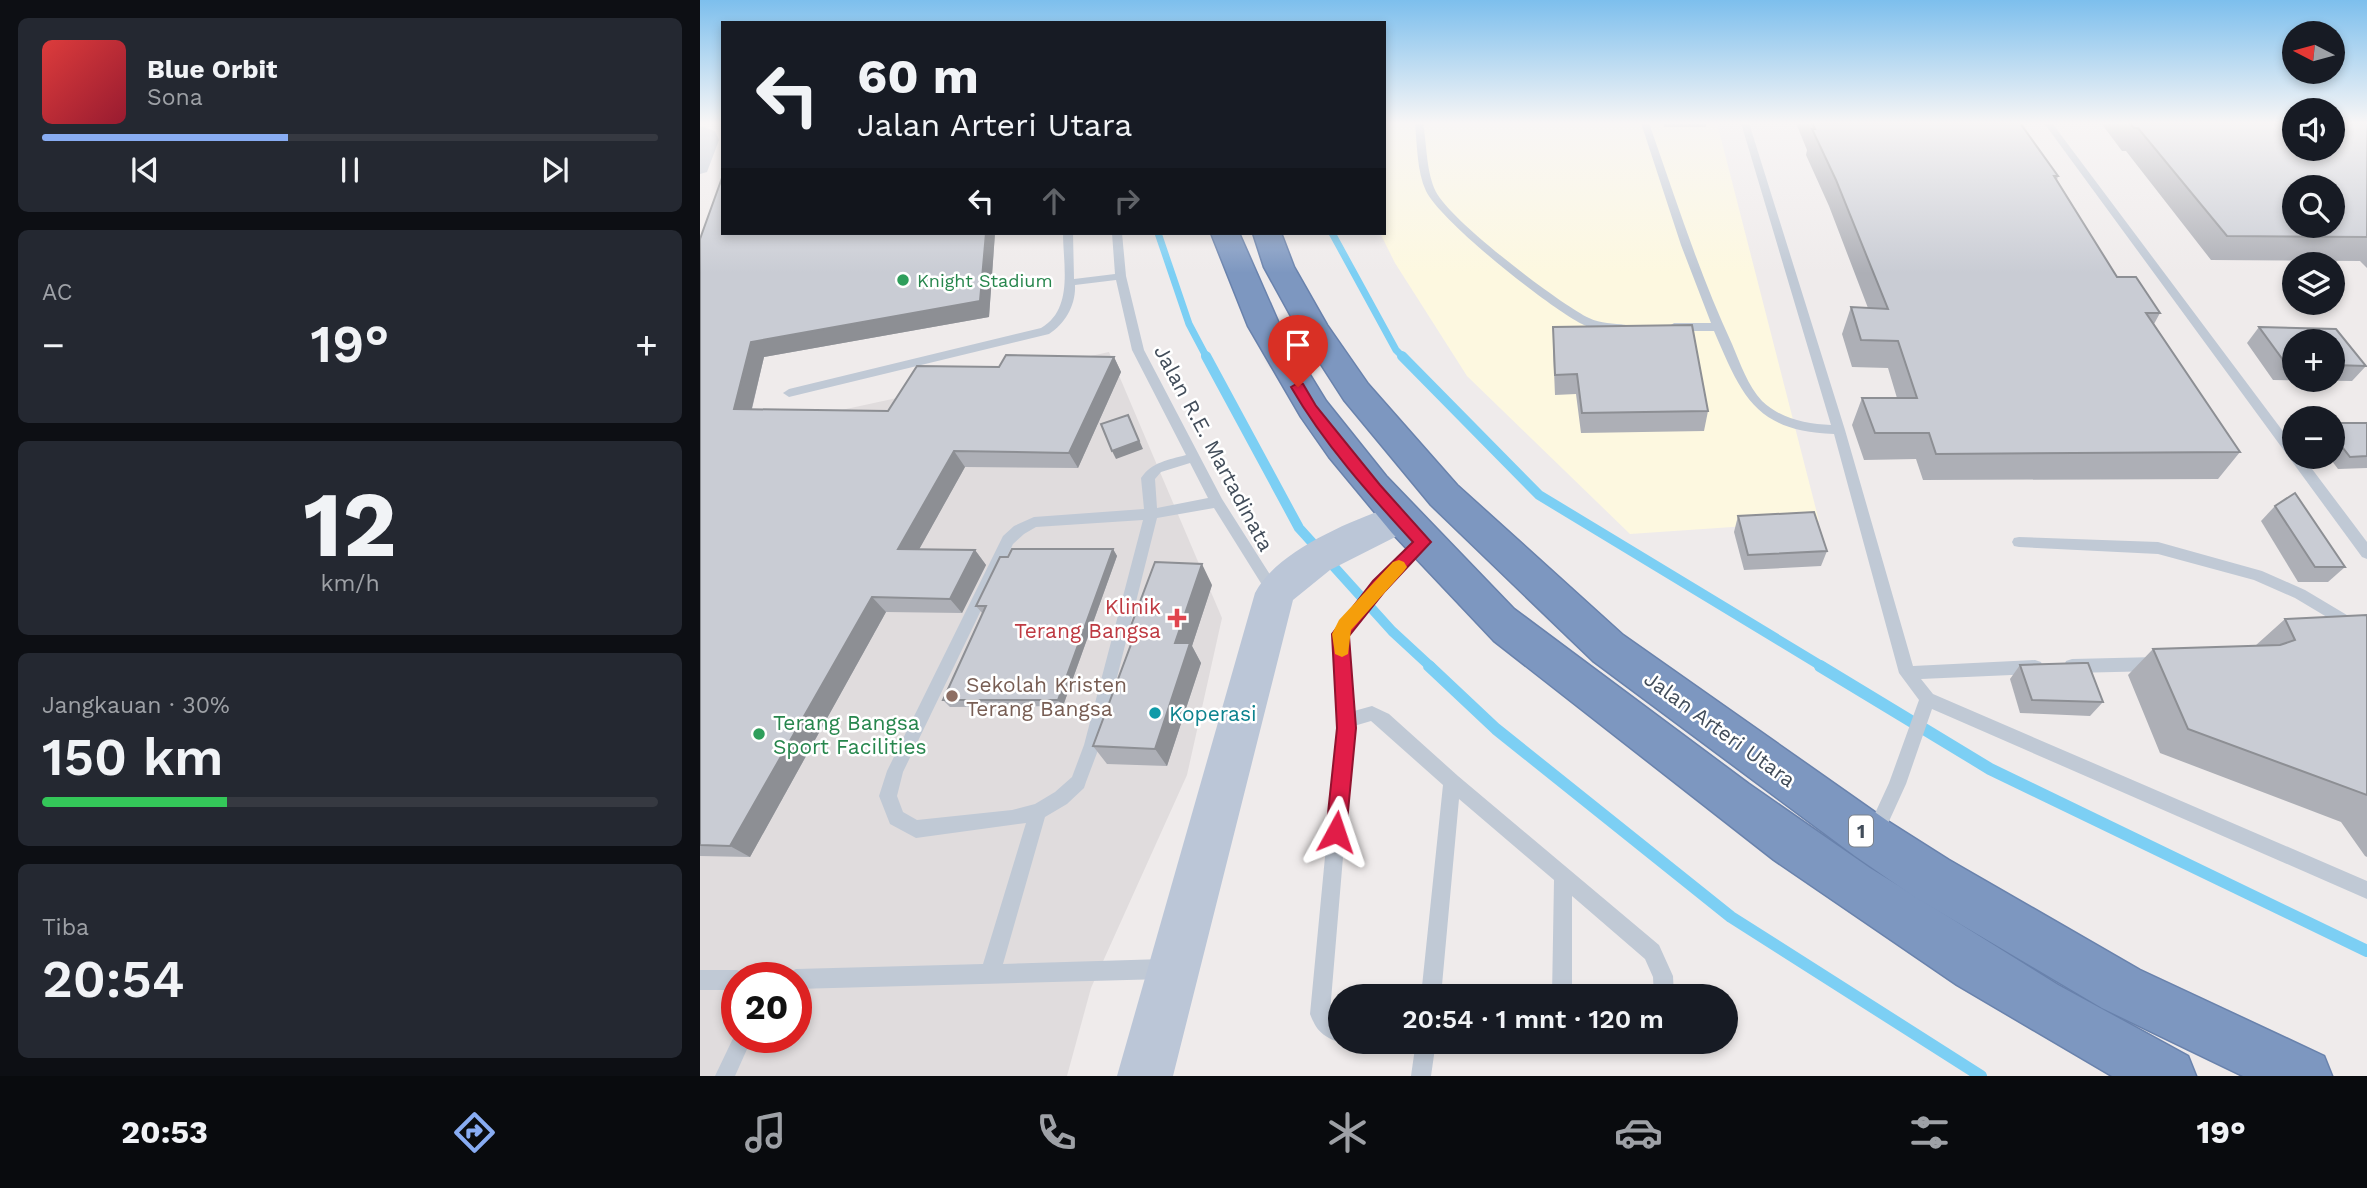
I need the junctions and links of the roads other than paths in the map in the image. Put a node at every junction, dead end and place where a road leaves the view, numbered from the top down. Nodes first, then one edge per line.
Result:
1 (1428, 173) edge
2 (1663, 173) edge
3 (1760, 173) edge
4 (2085, 173) edge
5 (1068, 235) edge
6 (1117, 235) edge
7 (1226, 235) edge
8 (1268, 235) edge
9 (1122, 276) junction
10 (1069, 284) junction
11 (1717, 327) junction
12 (1637, 328) edge
13 (1664, 328) edge
14 (789, 393) dead end
15 (1839, 430) junction
16 (2282, 438) edge
17 (1193, 457) junction
18 (2305, 469) edge
19 (1217, 502) junction
20 (1151, 513) junction
21 (1412, 530) junction
22 (2019, 542) dead end
23 (2367, 553) edge
24 (1291, 580) junction
25 (2367, 635) edge
26 (2170, 664) edge
27 (1907, 673) junction
28 (1927, 699) junction
29 (1346, 721) junction
30 (1452, 782) junction
31 (1038, 812) junction
32 (1872, 839) junction
33 (1563, 876) junction
34 (2367, 890) edge
35 (1172, 969) junction
36 (990, 974) junction
37 (812, 979) edge
38 (700, 980) edge
39 (721, 980) edge
40 (1432, 984) edge
41 (1562, 984) edge
42 (1663, 984) edge
43 (1328, 1026) edge
44 (735, 1053) edge
45 (1424, 1054) edge
46 (724, 1076) edge
47 (1145, 1076) edge
48 (1421, 1076) edge
49 (2168, 1076) edge
50 (2304, 1076) edge

1 - 12 lane
2 - 11 lane
3 - 15 lane
4 - 16 lane
5 - 10 lane
6 - 9 lane, Jalan R.E. Martadinata
7 - 21 highway, 1
8 - 32 highway, Jalan Arteri Utara / 1
9 - 10 lane
9 - 17 lane, Jalan R.E. Martadinata
10 - 14 lane
11 - 13 lane
11 - 15 lane
15 - 27 lane
17 - 19 lane, Jalan R.E. Martadinata
17 - 20 lane
18 - 23 lane
19 - 20 lane
19 - 24 lane, Jalan R.E. Martadinata
20 - 31 lane
20 - 31 lane
21 - 24 street
21 - 29 lane
21 - 49 highway, 1
22 - 25 lane
24 - 35 street
26 - 27 lane
27 - 28 lane
28 - 32 lane
28 - 34 lane
29 - 30 lane
29 - 43 lane
30 - 33 lane
30 - 40 lane
31 - 36 lane
32 - 50 highway, Jalan Arteri Utara / 1
33 - 41 lane
33 - 42 lane
35 - 36 lane
35 - 47 street
36 - 37 lane
38 - 39 lane
44 - 46 lane
45 - 48 lane

